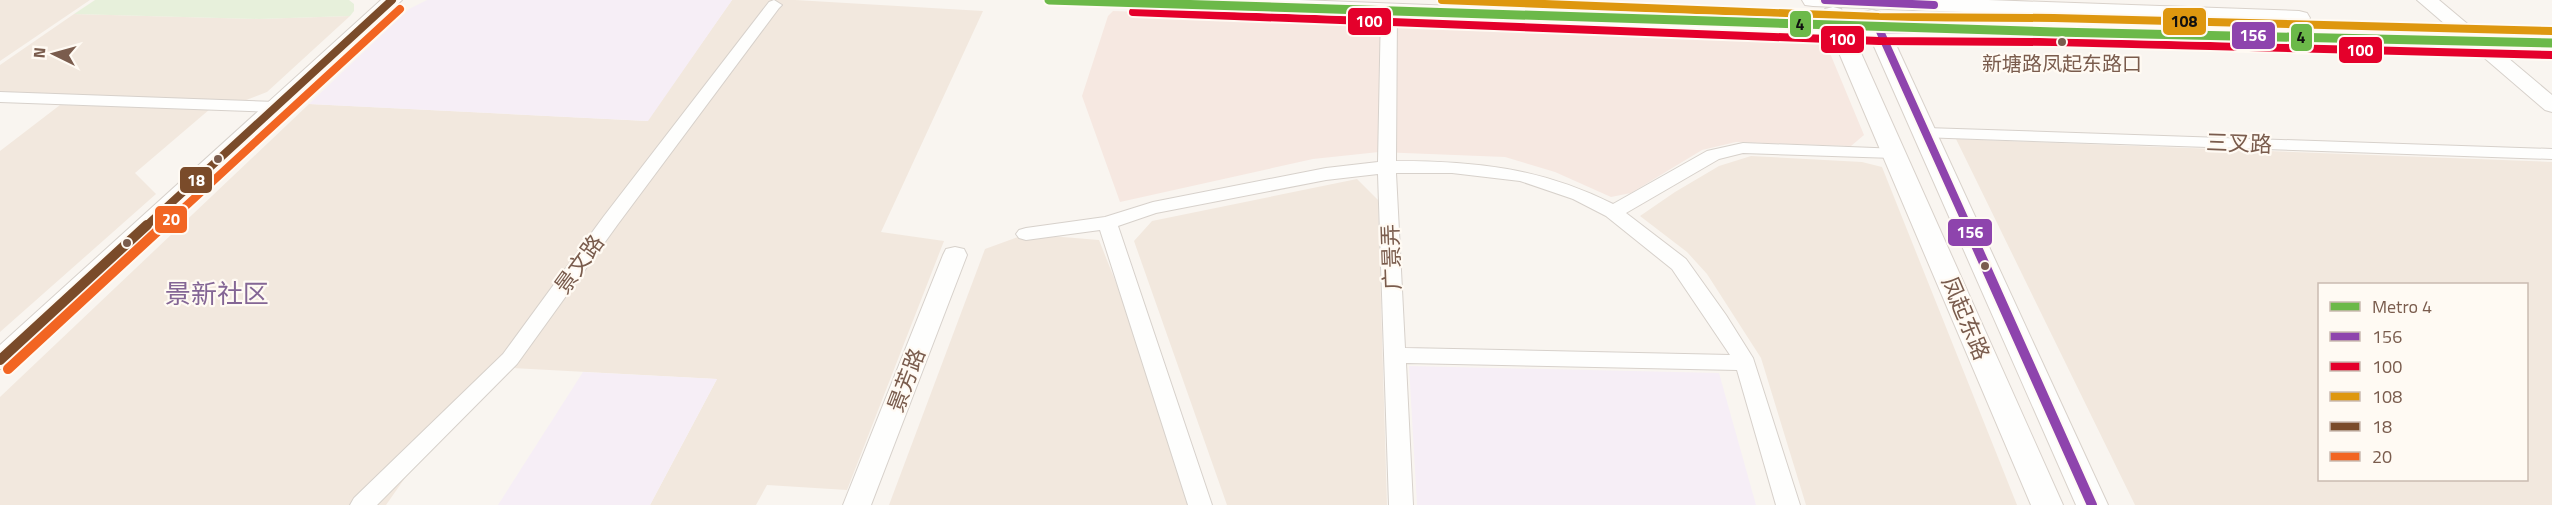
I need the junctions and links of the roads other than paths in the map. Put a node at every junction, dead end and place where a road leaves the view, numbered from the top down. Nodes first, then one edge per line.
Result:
1 (392, 0) edge
2 (1132, 0) edge
3 (1813, 0) edge
4 (1825, 0) edge
5 (2427, 0) edge
6 (1864, 2) edge
7 (774, 5) dead end
8 (1389, 10) junction
9 (2453, 24) junction
10 (2552, 25) edge
11 (1840, 27) junction
12 (1879, 28) junction
13 (2474, 42) junction
14 (2552, 43) edge
15 (0, 97) edge
16 (2552, 106) edge
17 (275, 107) junction
18 (1926, 133) junction
19 (1894, 153) junction
20 (2552, 154) edge
21 (1387, 167) junction
22 (1612, 212) junction
23 (1107, 223) junction
24 (1026, 234) dead end
25 (955, 255) dead end
26 (1395, 355) junction
27 (0, 360) edge
28 (1745, 363) junction
29 (362, 505) edge
30 (857, 505) edge
31 (1200, 505) edge
32 (1401, 505) edge
33 (1788, 505) edge
34 (2047, 505) edge
35 (2092, 505) edge

1 - 17 street
2 - 8 main road
3 - 4 main road
4 - 6 main road
4 - 11 main road, 凤起东路
5 - 9 street
6 - 9 main road
6 - 12 main road, 凤起东路
7 - 29 street, 景文路
8 - 11 main road
8 - 21 street, 广景弄
9 - 10 main road
9 - 13 street
11 - 12 main road
11 - 19 main road, 凤起东路
12 - 13 main road
12 - 18 main road, 凤起东路
13 - 14 main road
13 - 16 street
15 - 17 street
17 - 27 street
18 - 20 street, 三叉路
18 - 35 main road, 凤起东路
19 - 22 street
19 - 34 main road, 凤起东路
21 - 22 street
21 - 23 street
21 - 26 street, 广景弄
22 - 28 street
23 - 24 street
23 - 31 street
25 - 30 street, 景芳路
26 - 28 street
26 - 32 street, 广景弄
28 - 33 street

